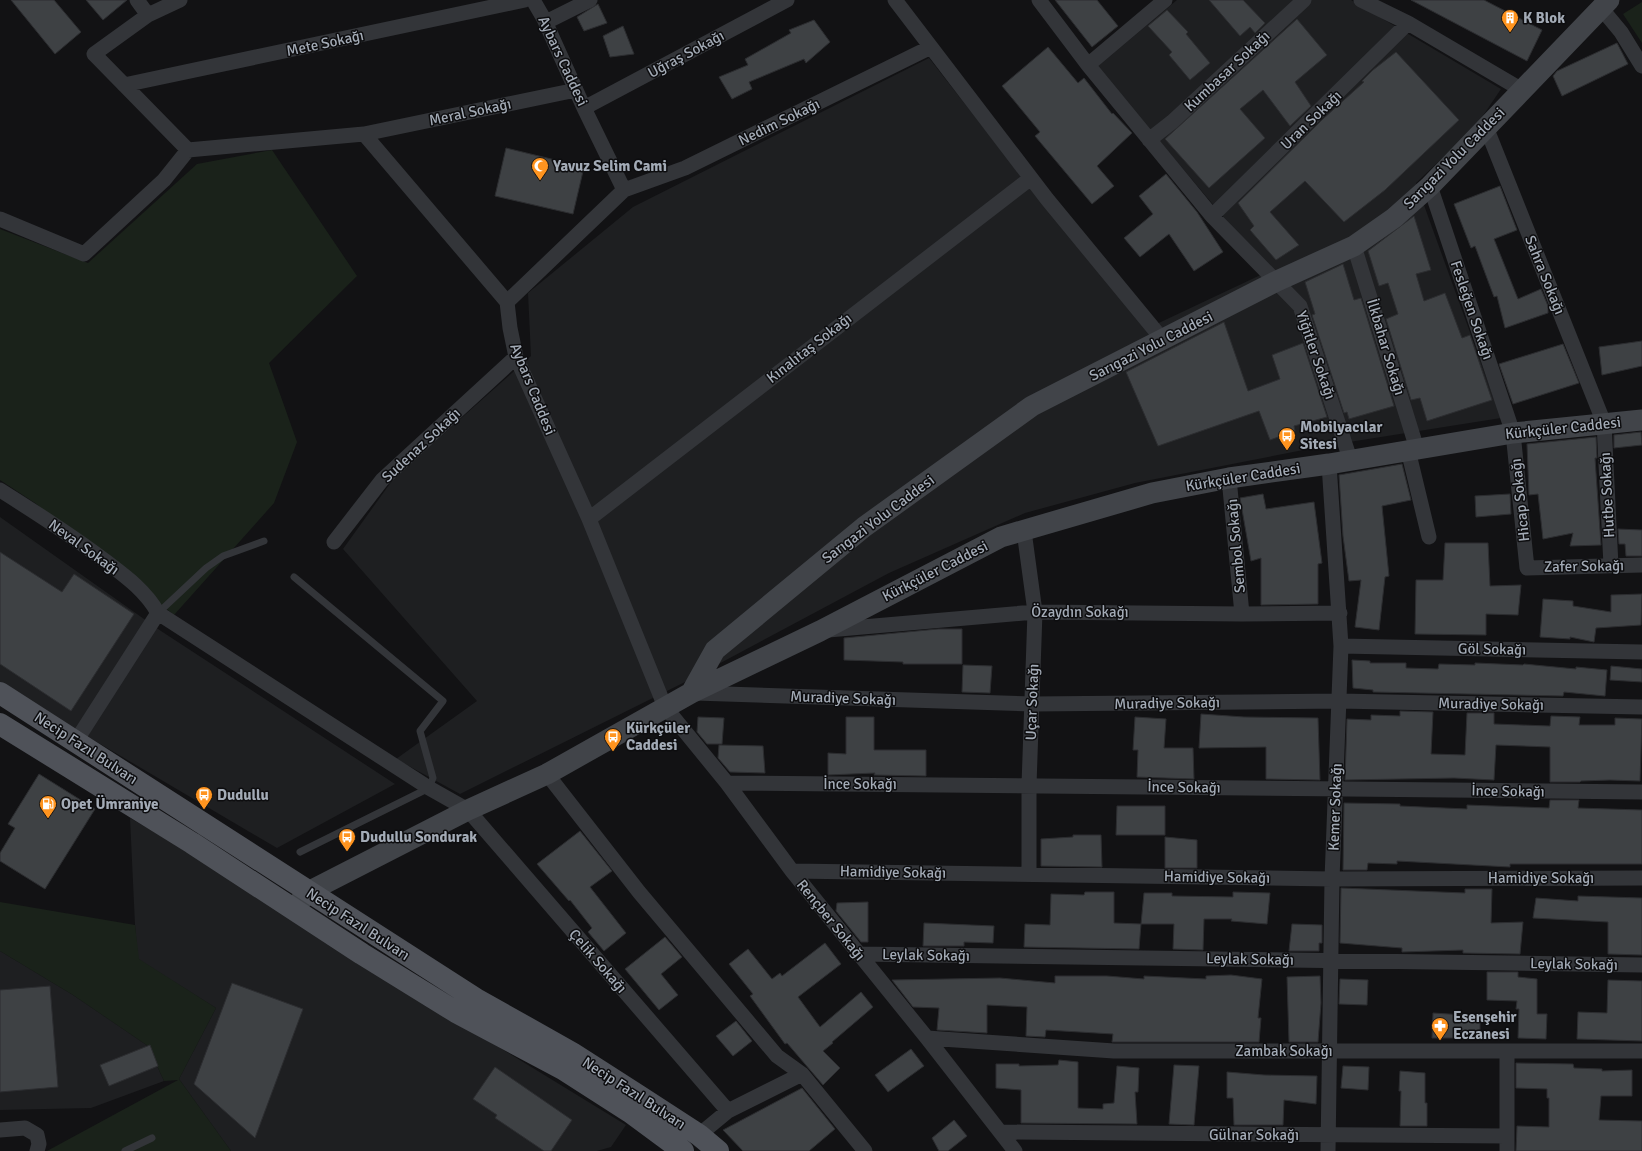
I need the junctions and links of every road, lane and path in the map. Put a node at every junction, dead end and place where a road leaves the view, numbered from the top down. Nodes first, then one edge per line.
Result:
1 (136, 0) edge
2 (180, 0) edge
3 (525, 0) edge
4 (533, 0) edge
5 (590, 0) edge
6 (788, 0) edge
7 (895, 0) edge
8 (1039, 0) edge
9 (1164, 0) edge
10 (1304, 0) edge
11 (1361, 0) edge
12 (1605, 4) edge
13 (148, 15) junction
14 (546, 22) junction
15 (1408, 23) junction
16 (931, 47) junction
17 (1088, 65) junction
18 (1642, 66) edge
19 (124, 85) junction
20 (576, 90) junction
21 (1522, 90) junction
22 (584, 108) junction
23 (1486, 127) junction
24 (364, 134) junction
25 (1149, 140) junction
26 (188, 150) junction
27 (1030, 178) junction
28 (1430, 186) junction
29 (624, 190) junction
30 (1212, 216) junction
31 (0, 219) edge
32 (1354, 246) junction
33 (1277, 281) junction
34 (507, 302) junction
35 (1163, 340) junction
36 (516, 357) junction
37 (1642, 420) edge
38 (1604, 423) junction
39 (1513, 433) junction
40 (1413, 450) junction
41 (1350, 460) junction
42 (1330, 464) junction
43 (1229, 478) junction
44 (0, 490) edge
45 (589, 519) junction
46 (1024, 531) junction
47 (1429, 537) dead end
48 (264, 541) dead end
49 (334, 542) dead end
50 (1642, 565) edge
51 (1611, 566) junction
52 (1527, 568) joint
53 (294, 577) dead end
54 (1035, 612) junction
55 (158, 613) junction
56 (1340, 613) junction
57 (1242, 614) junction
58 (820, 631) junction
59 (1341, 646) junction
60 (1642, 652) edge
61 (0, 692) edge
62 (691, 693) junction
63 (1339, 701) junction
64 (1033, 704) junction
65 (665, 707) junction
66 (1642, 707) edge
67 (0, 724) edge
68 (76, 741) junction
69 (547, 774) junction
70 (727, 783) junction
71 (1029, 785) junction
72 (429, 788) junction
73 (1336, 789) junction
74 (1642, 792) edge
75 (468, 810) junction
76 (300, 852) dead end
77 (792, 871) junction
78 (1029, 874) junction
79 (1642, 878) edge
80 (1332, 879) junction
81 (308, 892) junction
82 (294, 910) junction
83 (858, 954) junction
84 (1330, 960) junction
85 (1642, 965) edge
86 (927, 1038) junction
87 (1507, 1051) junction
88 (1642, 1051) edge
89 (1328, 1052) junction
90 (802, 1074) junction
91 (728, 1111) junction
92 (0, 1130) edge
93 (1001, 1132) junction
94 (699, 1135) junction
95 (1328, 1135) junction
96 (1508, 1136) junction
97 (152, 1138) dead end
98 (37, 1151) edge
99 (125, 1151) edge
100 (683, 1151) edge
101 (718, 1151) edge
102 (865, 1151) edge
103 (1014, 1151) edge
104 (1328, 1151) edge
105 (1507, 1151) edge

1 - 13 street
2 - 13 street
3 - 19 street, Mete Sokağı
4 - 14 street, Aybars Caddesi
5 - 14 street
6 - 22 street, Uğraş Sokağı
7 - 16 street
8 - 17 street, Yiğitler Sokağı
9 - 17 street
10 - 25 street, Kumbasar Sokağı
11 - 15 street
12 - 18 street
12 - 21 main road, Sarıgazi Yolu Caddesi
13 - 19 street
14 - 20 street, Aybars Caddesi
15 - 21 street
15 - 30 street, Uran Sokağı
16 - 27 street
16 - 29 street, Nedim Sokağı
17 - 25 street, Yiğitler Sokağı
19 - 26 street
20 - 22 street, Aybars Caddesi
20 - 24 street, Meral Sokağı
21 - 23 main road, Sarıgazi Yolu Caddesi
22 - 29 street, Aybars Caddesi
23 - 28 main road, Sarıgazi Yolu Caddesi
23 - 38 street, Sahra Sokağı
24 - 26 street, Meral Sokağı
24 - 34 street
25 - 30 street, Yiğitler Sokağı
26 - 31 street
27 - 35 street
27 - 45 street, Kınalıtaş Sokağı
28 - 32 main road, Sarıgazi Yolu Caddesi
28 - 39 street, Fesleğen Sokağı
29 - 34 street
30 - 33 street, Yiğitler Sokağı
32 - 33 main road, Sarıgazi Yolu Caddesi
32 - 40 street, İlkbahar Sokağı
33 - 35 main road, Sarıgazi Yolu Caddesi
33 - 41 street, Yiğitler Sokağı
34 - 36 street, Aybars Caddesi
35 - 62 main road, Sarıgazi Yolu Caddesi
36 - 45 street, Aybars Caddesi
36 - 49 street, Sudenaz Sokağı
37 - 38 main road, Kürkçüler Caddesi
38 - 39 main road, Kürkçüler Caddesi
38 - 51 street, Hutbe Sokağı
39 - 40 main road, Kürkçüler Caddesi
39 - 52 street, Hicap Sokağı
40 - 41 main road, Kürkçüler Caddesi
40 - 47 street, İlkbahar Sokağı
41 - 42 main road, Kürkçüler Caddesi
42 - 43 main road, Kürkçüler Caddesi
42 - 56 street, Kemer Sokağı
43 - 46 main road, Kürkçüler Caddesi
43 - 57 street, Sembol Sokağı
44 - 55 street, Neval Sokağı
45 - 65 street, Aybars Caddesi
46 - 54 street, Uçar Sokağı
46 - 58 main road, Kürkçüler Caddesi
48 - 55 lane
50 - 51 street, Zafer Sokağı
51 - 52 street, Zafer Sokağı
53 - 72 lane
54 - 57 street, Özaydın Sokağı
54 - 58 street, Özaydın Sokağı
54 - 64 street, Uçar Sokağı
55 - 68 street
55 - 72 street, Çelik Sokağı
56 - 57 street, Özaydın Sokağı
56 - 59 street, Kemer Sokağı
58 - 62 main road, Kürkçüler Caddesi
59 - 60 street, Göl Sokağı
59 - 63 street, Kemer Sokağı
61 - 68 main road, Necip Fazıl Bulvarı
62 - 64 street, Muradiye Sokağı
62 - 65 main road, Kürkçüler Caddesi
63 - 64 street, Muradiye Sokağı
63 - 66 street, Muradiye Sokağı
63 - 73 street, Kemer Sokağı
64 - 71 street, Uçar Sokağı
65 - 69 main road, Kürkçüler Caddesi
65 - 70 street, Rençber Sokağı
67 - 82 main road, Necip Fazıl Bulvarı
68 - 81 main road, Necip Fazıl Bulvarı
69 - 75 main road, Kürkçüler Caddesi
69 - 90 street
70 - 71 street, İnce Sokağı
70 - 77 street, Rençber Sokağı
71 - 73 street, İnce Sokağı
71 - 78 street, Uçar Sokağı
72 - 75 street, Çelik Sokağı
72 - 76 lane
73 - 74 street, İnce Sokağı
73 - 80 street, Kemer Sokağı
75 - 81 main road, Kürkçüler Caddesi
75 - 91 street, Çelik Sokağı
77 - 78 street, Hamidiye Sokağı
77 - 83 street, Rençber Sokağı
78 - 80 street, Hamidiye Sokağı
79 - 80 street, Hamidiye Sokağı
80 - 84 street, Kemer Sokağı
81 - 82 main road, Kürkçüler Caddesi
81 - 94 main road, Necip Fazıl Bulvarı
82 - 100 main road, Necip Fazıl Bulvarı
83 - 84 street, Leylak Sokağı
83 - 86 street, Rençber Sokağı
84 - 85 street, Leylak Sokağı
84 - 89 street, Kemer Sokağı
86 - 89 street, Zambak Sokağı
86 - 93 street, Rençber Sokağı
87 - 88 street, Zambak Sokağı
87 - 89 street, Zambak Sokağı
87 - 96 street
89 - 95 street, Kemer Sokağı
90 - 91 street
90 - 102 street
91 - 94 street
92 - 98 street
93 - 95 street, Gülnar Sokağı
93 - 103 street, Rençber Sokağı
94 - 101 main road, Necip Fazıl Bulvarı
95 - 96 street, Gülnar Sokağı
95 - 104 street, Kemer Sokağı
96 - 105 street
97 - 99 lane

